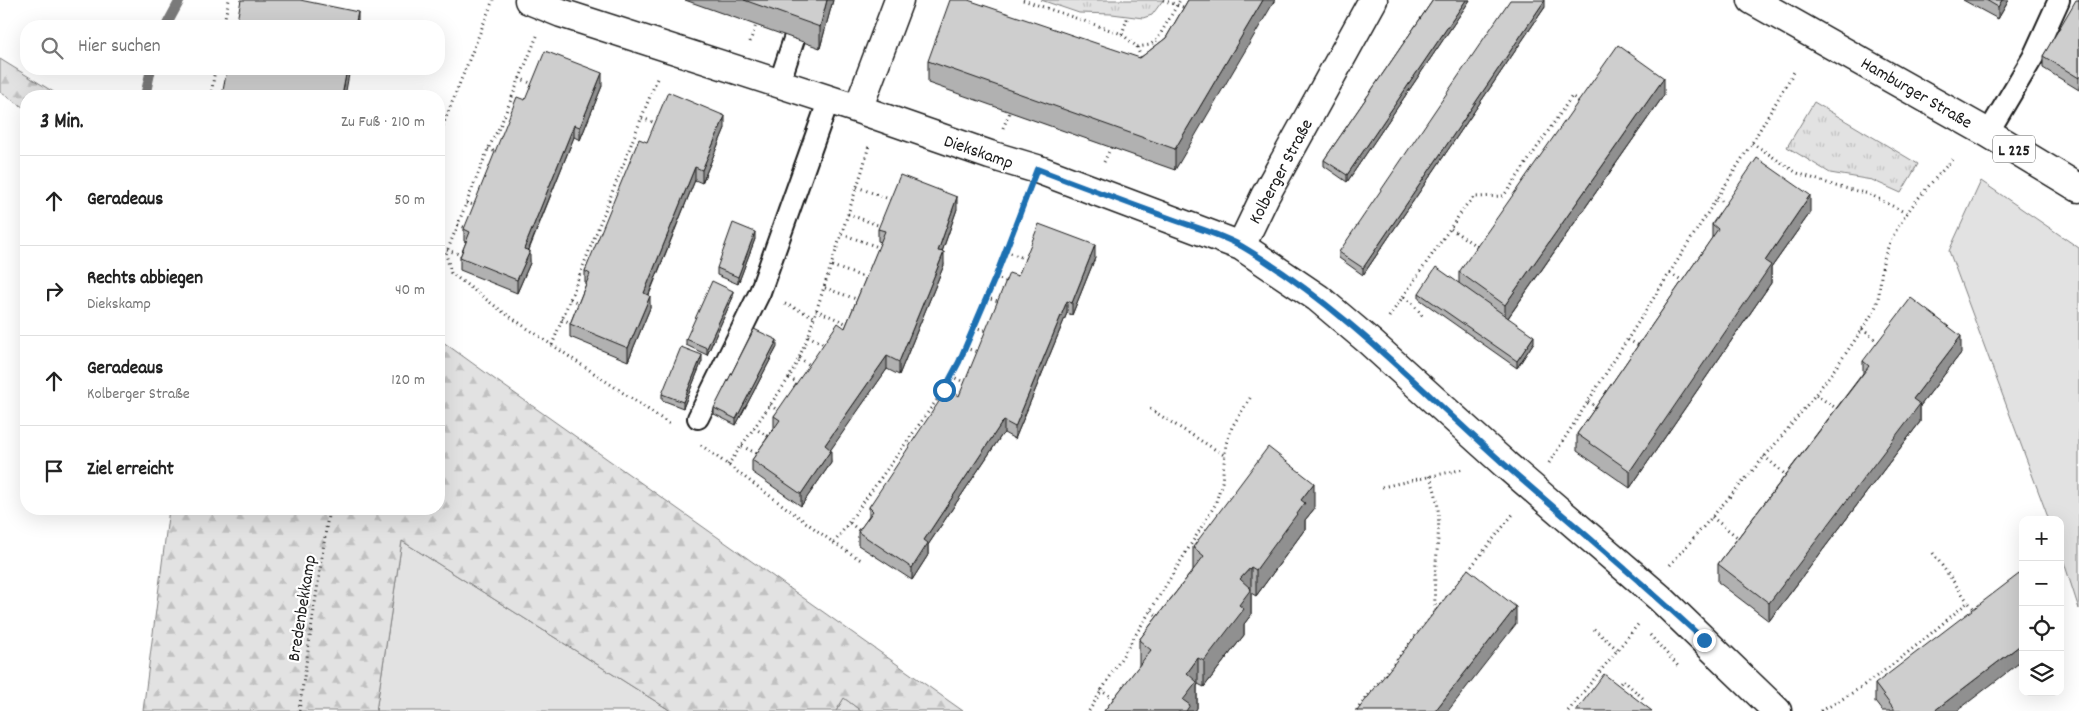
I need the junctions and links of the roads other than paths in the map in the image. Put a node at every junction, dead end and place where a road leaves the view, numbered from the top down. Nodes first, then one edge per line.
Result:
1 (899, 0) edge
2 (1374, 0) edge
3 (1752, 0) edge
4 (2058, 0) edge
5 (539, 5) edge
6 (794, 39) edge
7 (779, 84) junction
8 (829, 99) junction
9 (867, 112) junction
10 (1988, 133) junction
11 (2079, 188) edge
12 (1241, 246) junction
13 (698, 418) dead end
14 (1777, 711) edge

1 - 9 street
2 - 12 street, Kolberger Straße
3 - 10 street, Hamburger Straße / L 225
4 - 10 lane
5 - 7 street, Diekskamp
6 - 7 lane
7 - 8 street, Diekskamp
8 - 9 street, Diekskamp
8 - 13 lane
9 - 12 street, Diekskamp
10 - 11 street, Hamburger Straße / L 225
12 - 14 street

